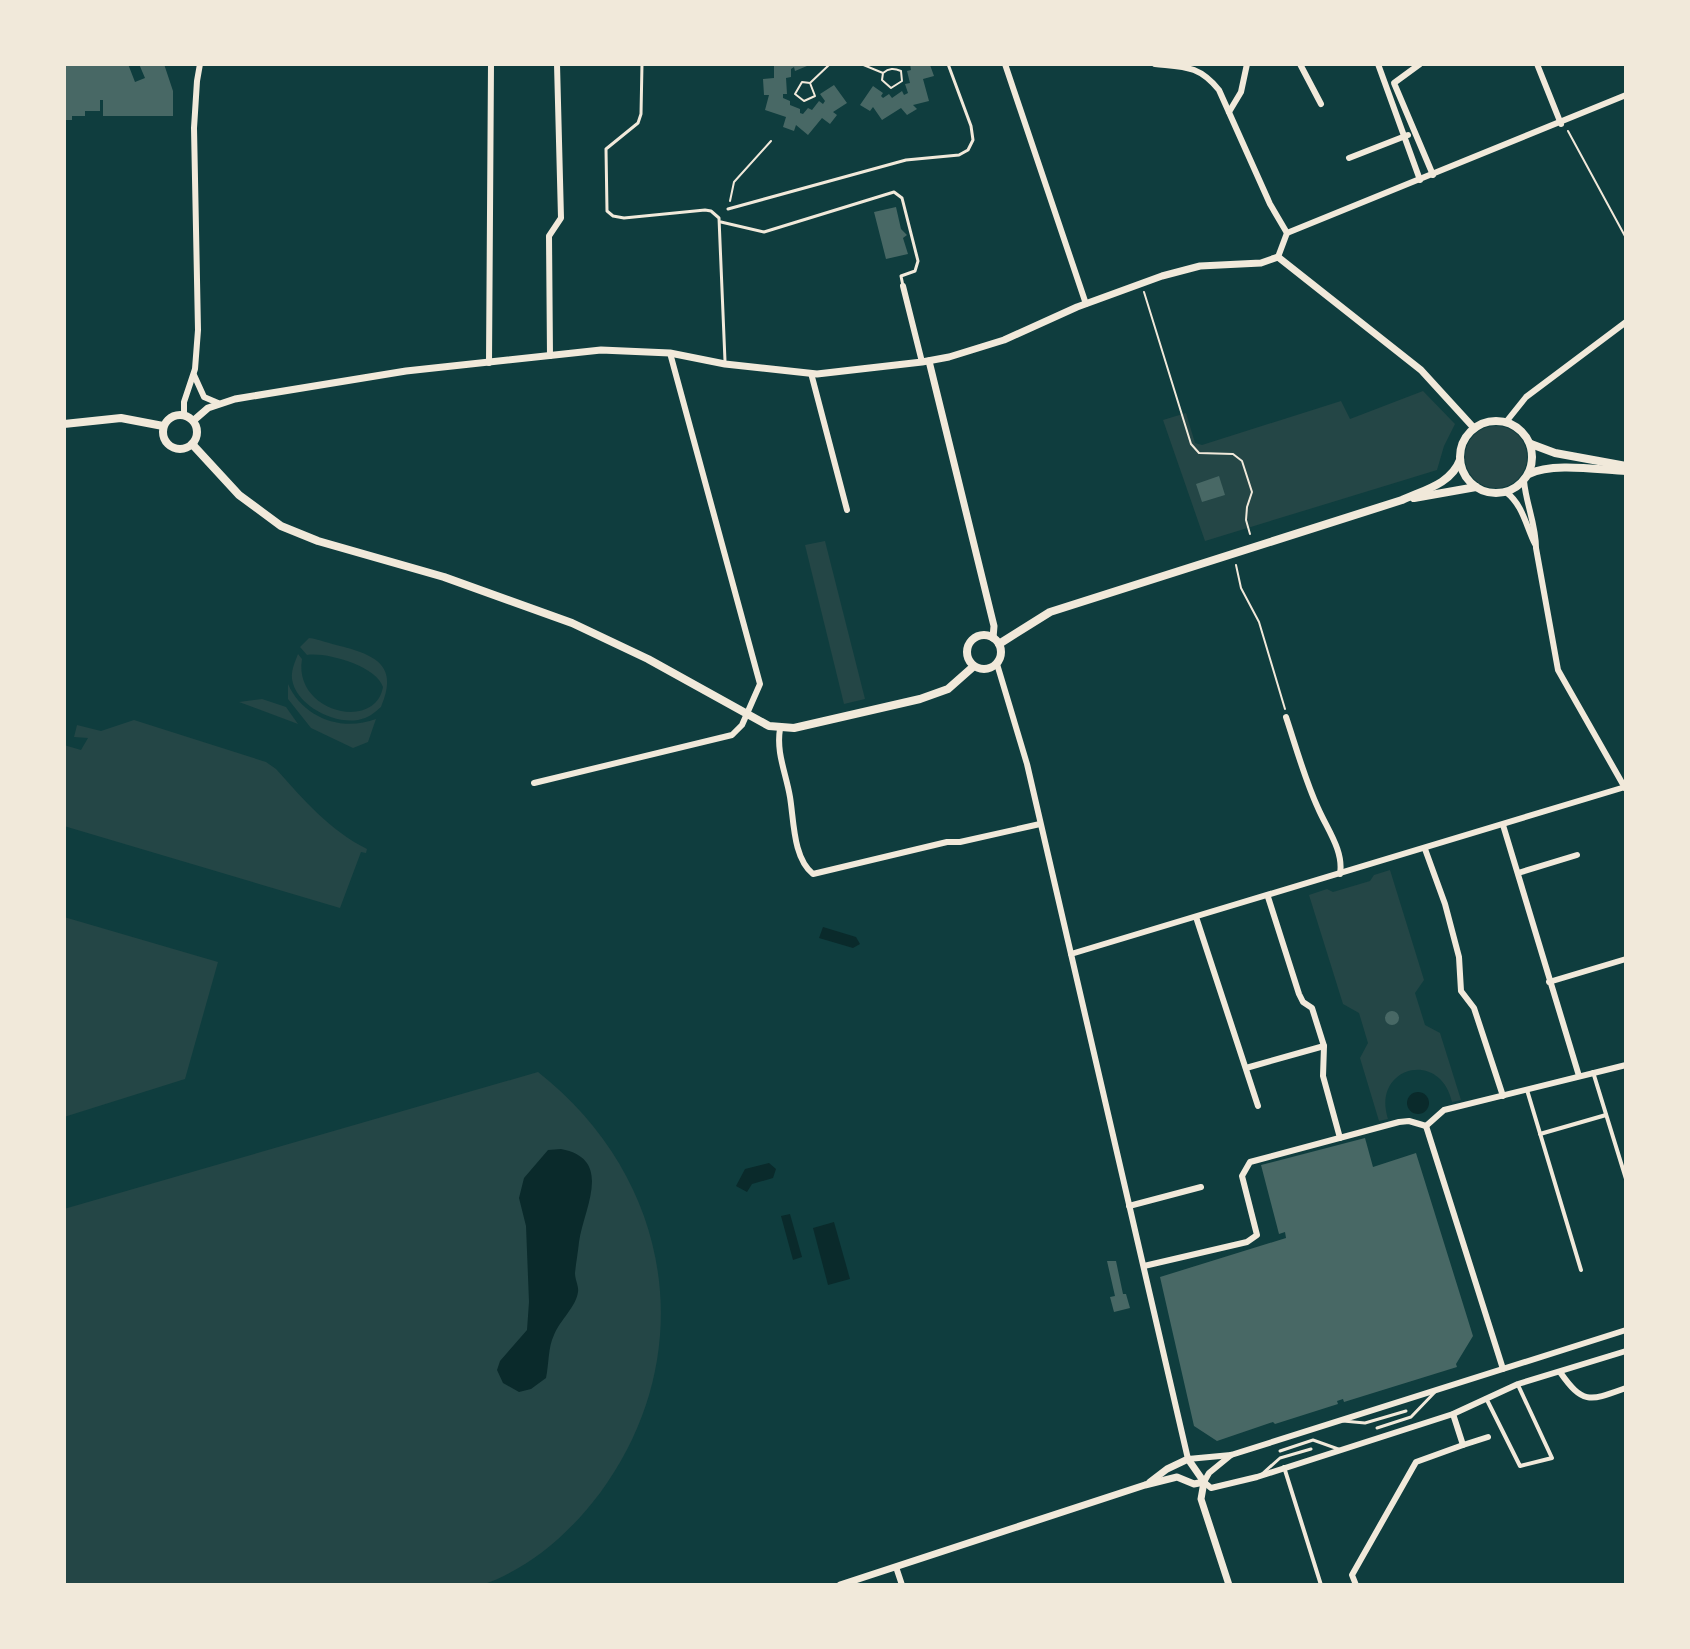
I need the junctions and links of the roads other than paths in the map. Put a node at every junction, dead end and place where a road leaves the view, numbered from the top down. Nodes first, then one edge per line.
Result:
1 (200, 64) edge
2 (491, 64) edge
3 (557, 64) edge
4 (642, 64) edge
5 (948, 64) edge
6 (1005, 64) edge
7 (1155, 64) edge
8 (1247, 64) edge
9 (1300, 64) edge
10 (1378, 64) edge
11 (1420, 64) edge
12 (1537, 64) edge
13 (1390, 84) junction
14 (1626, 95) edge
15 (1321, 104) dead end
16 (1229, 112) junction
17 (1562, 123) junction
18 (1415, 132) junction
19 (1405, 136) junction
20 (1349, 158) dead end
21 (1433, 175) junction
22 (1420, 180) junction
23 (728, 209) road end
24 (721, 222) junction
25 (1287, 233) junction
26 (1278, 257) junction
27 (903, 286) joint
28 (1086, 304) junction
29 (1626, 322) edge
30 (670, 353) junction
31 (550, 356) junction
32 (925, 362) junction
33 (489, 363) junction
34 (725, 364) junction
35 (811, 373) junction
36 (194, 374) junction
37 (218, 403) junction
38 (184, 415) junction
39 (193, 421) junction
40 (1506, 422) junction
41 (64, 424) edge
42 (163, 426) junction
43 (1474, 428) junction
44 (192, 444) junction
45 (1531, 444) junction
46 (1460, 460) junction
47 (1626, 468) edge
48 (1526, 478) junction
49 (1476, 487) junction
50 (1506, 492) junction
51 (1402, 500) junction
52 (847, 510) dead end
53 (1536, 548) junction
54 (996, 641) junction
55 (997, 664) junction
56 (974, 666) junction
57 (746, 716) junction
58 (1286, 717) road end
59 (780, 729) junction
60 (534, 783) dead end
61 (1625, 789) edge
62 (1040, 824) junction
63 (1503, 825) junction
64 (1425, 849) junction
65 (1577, 855) dead end
66 (1518, 873) junction
67 (1340, 874) junction
68 (1268, 897) junction
69 (1196, 917) junction
70 (1071, 954) junction
71 (1626, 959) edge
72 (1549, 982) junction
73 (1324, 1046) junction
74 (1626, 1065) edge
75 (1246, 1068) junction
76 (1593, 1072) junction
77 (1579, 1076) junction
78 (1527, 1090) junction
79 (1503, 1096) junction
80 (1258, 1106) dead end
81 (1606, 1115) junction
82 (1426, 1126) junction
83 (1540, 1134) junction
84 (1340, 1138) junction
85 (1626, 1179) edge
86 (1201, 1187) dead end
87 (1129, 1206) junction
88 (1144, 1266) junction
89 (1581, 1270) dead end
90 (1626, 1330) edge
91 (1626, 1351) edge
92 (1503, 1369) junction
93 (1560, 1372) junction
94 (1518, 1384) junction
95 (1626, 1388) edge
96 (1437, 1390) junction
97 (1486, 1398) junction
98 (1406, 1411) dead end
99 (1453, 1414) junction
100 (1339, 1421) junction
101 (1377, 1428) dead end
102 (1488, 1437) dead end
103 (1463, 1445) junction
104 (1311, 1449) dead end
105 (1341, 1450) junction
106 (1280, 1451) dead end
107 (1231, 1455) junction
108 (1188, 1459) junction
109 (1284, 1467) junction
110 (1259, 1476) junction
111 (1177, 1477) junction
112 (1204, 1482) junction
113 (1145, 1485) junction
114 (896, 1567) junction
115 (840, 1585) edge
116 (902, 1585) edge
117 (1229, 1585) edge
118 (1321, 1585) edge
119 (1356, 1585) edge

1 - 36 street
2 - 33 street
3 - 31 street
4 - 24 lane
5 - 23 lane
6 - 28 street
7 - 16 street
8 - 16 street
9 - 15 street
10 - 13 street
11 - 13 street
12 - 17 street
13 - 18 street
13 - 19 street
14 - 17 street
16 - 25 street
17 - 21 street
18 - 19 street
18 - 21 street
19 - 20 street
19 - 22 street
21 - 22 street
22 - 25 street
24 - 27 lane
24 - 34 lane
25 - 26 street
26 - 28 street
26 - 43 street
27 - 32 street
28 - 32 street
29 - 40 street
30 - 31 street
30 - 34 street
30 - 57 street
31 - 33 street
32 - 35 street
32 - 54 street
33 - 37 street
34 - 35 street
35 - 52 street
36 - 37 street
36 - 38 street
37 - 39 street
38 - 39 main road
38 - 42 main road
39 - 44 main road
40 - 43 main road
40 - 45 main road
41 - 42 main road
42 - 44 main road
43 - 46 main road
44 - 57 main road
45 - 47 main road
45 - 48 main road
46 - 49 main road
46 - 51 main road
47 - 48 main road
48 - 50 main road
48 - 53 street
49 - 50 main road
49 - 51 main road
50 - 53 street
51 - 54 main road
53 - 61 street
54 - 55 main road
54 - 56 main road
55 - 56 main road
55 - 62 street
56 - 59 main road
57 - 59 main road
57 - 60 street
58 - 67 street
59 - 62 street
61 - 63 street
62 - 70 street
63 - 64 street
63 - 66 street
64 - 67 street
64 - 79 street
65 - 66 street
66 - 72 street
67 - 68 street
68 - 69 street
68 - 73 street
69 - 70 street
69 - 75 street
70 - 87 street
71 - 72 street
72 - 77 street
73 - 75 street
73 - 84 street
74 - 76 street
75 - 80 street
76 - 77 street
76 - 81 street
77 - 78 street
78 - 79 street
78 - 83 street
79 - 82 street
81 - 83 street
81 - 85 street
82 - 84 street
82 - 92 street
83 - 89 street
84 - 88 street
86 - 87 street
87 - 88 street
88 - 108 street
90 - 92 street
91 - 93 street
92 - 96 street
93 - 94 street
93 - 95 street
94 - 97 street
94 - 97 street
96 - 100 street
96 - 101 lane
97 - 99 street
98 - 100 lane
99 - 103 street
99 - 105 street
100 - 107 street
102 - 103 street
103 - 119 street
104 - 110 lane
105 - 106 lane
105 - 109 street
107 - 108 street
107 - 112 street
108 - 111 street
108 - 112 street
108 - 113 street
109 - 110 street
109 - 118 street
110 - 112 street
111 - 112 street
111 - 113 street
112 - 117 street
113 - 114 street
114 - 115 street
114 - 116 street

